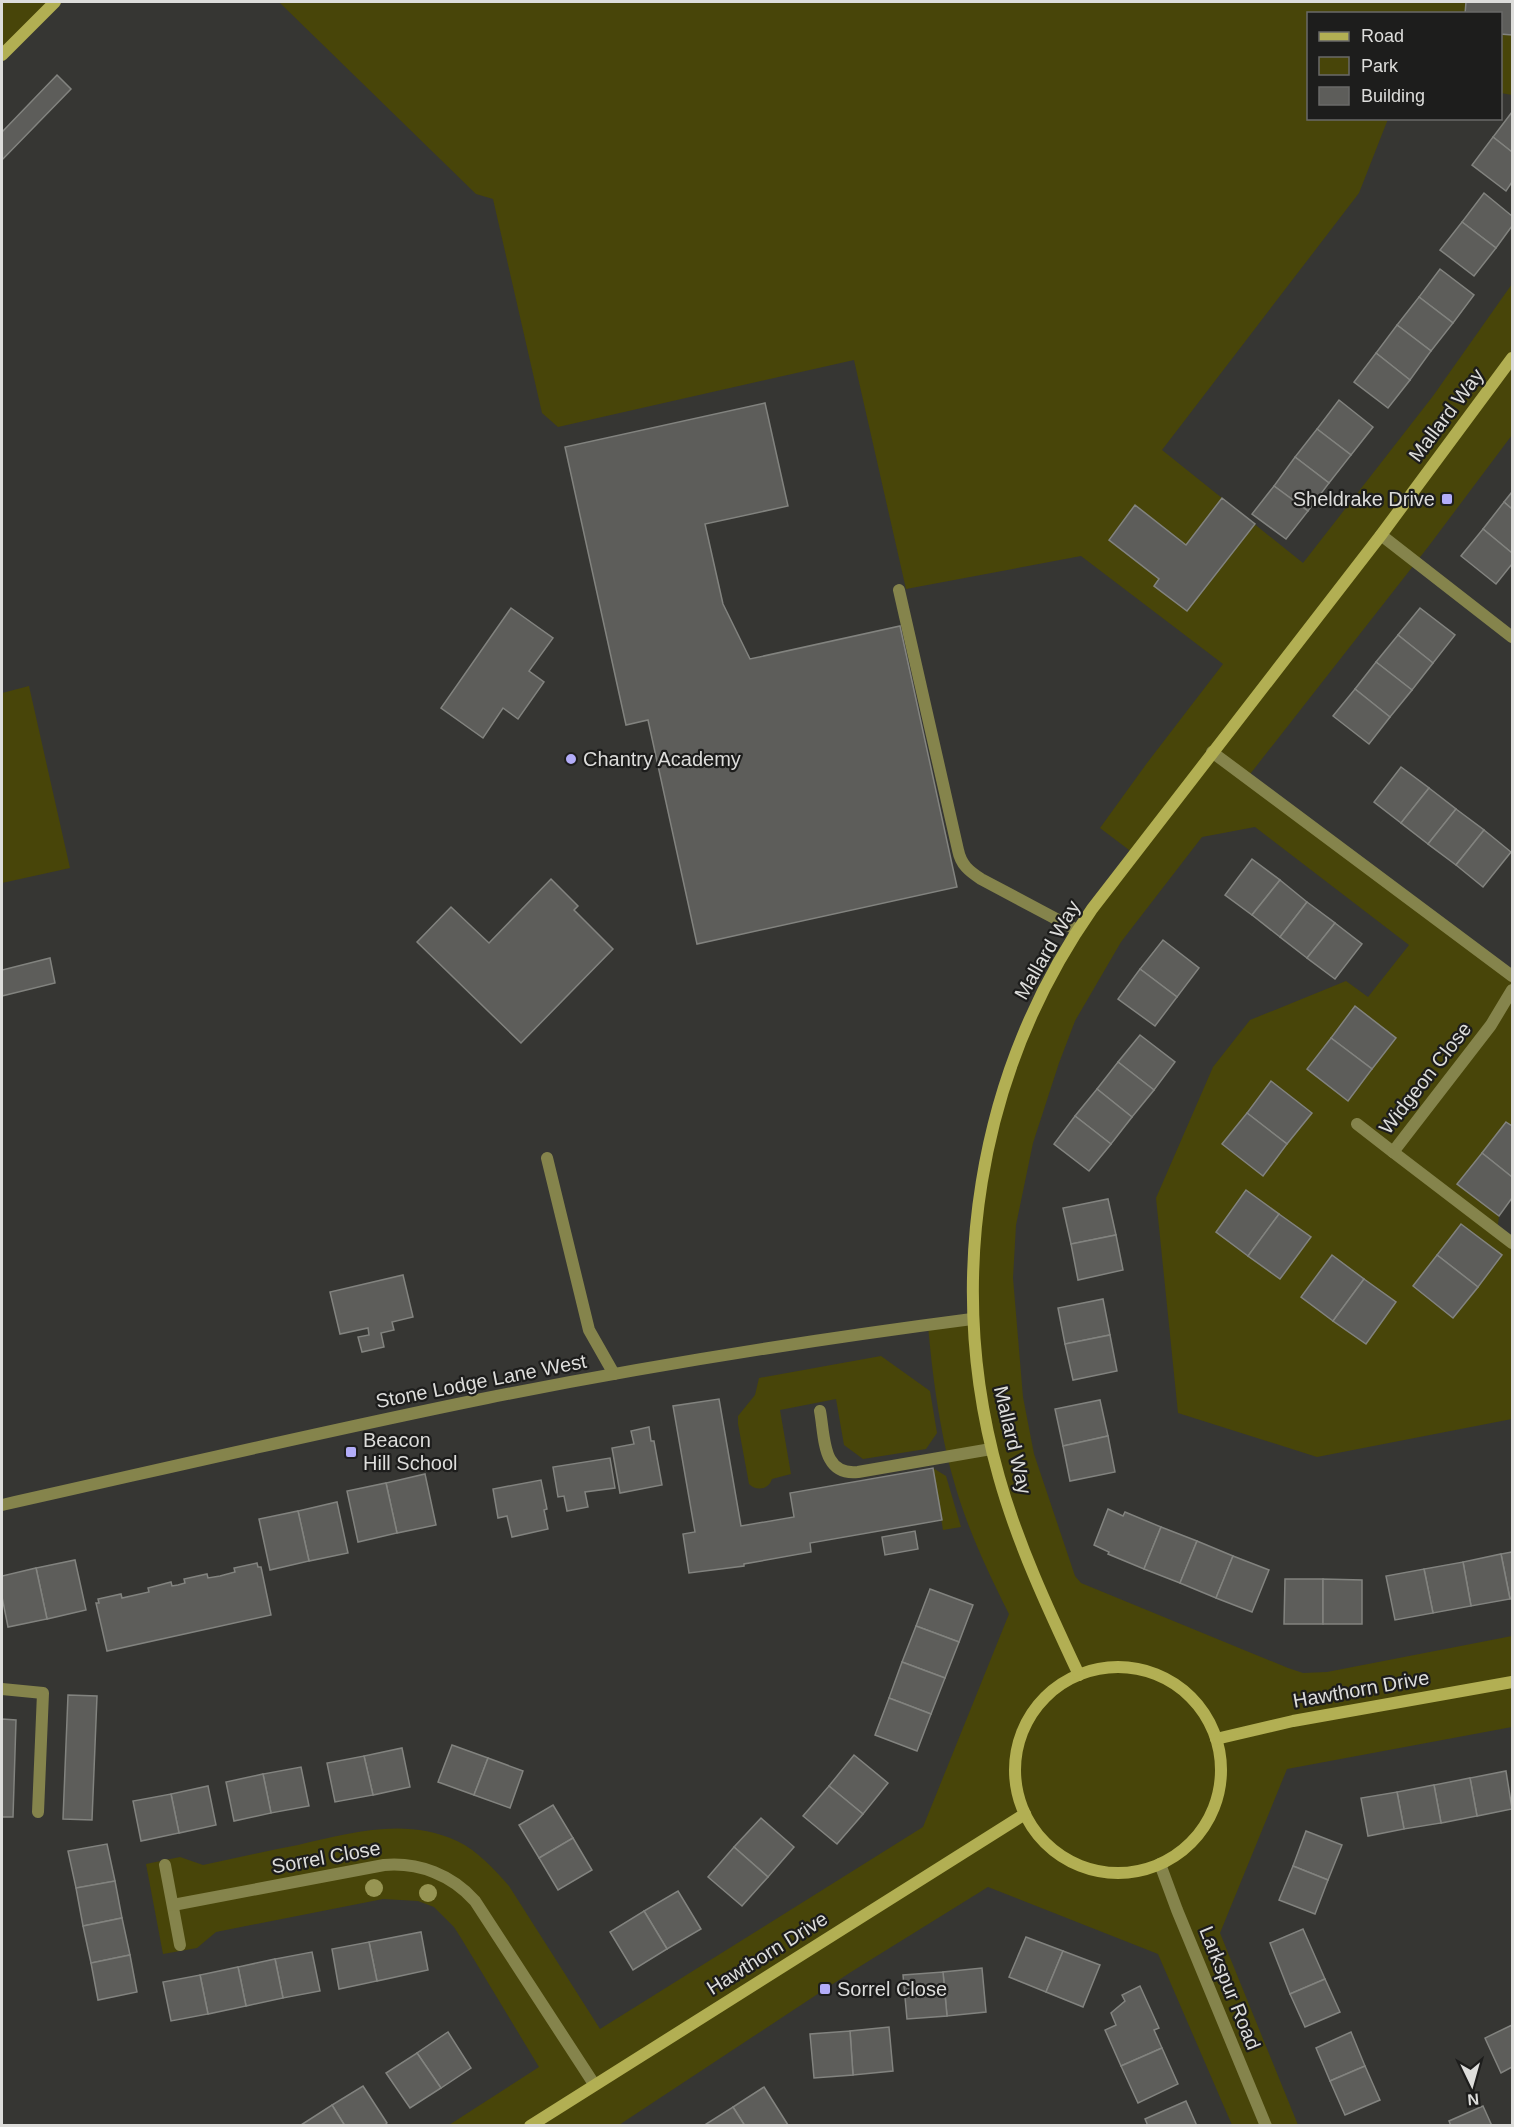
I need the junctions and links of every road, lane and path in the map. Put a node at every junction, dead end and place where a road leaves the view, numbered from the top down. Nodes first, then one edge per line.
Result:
1 (55, 2) edge
2 (2, 56) edge
3 (1512, 358) edge
4 (1381, 535) junction
5 (899, 590) dead end
6 (1512, 637) edge
7 (1212, 752) junction
8 (1077, 930) junction
9 (1512, 976) edge
10 (1512, 990) edge
11 (1357, 1124) dead end
12 (1393, 1152) junction
13 (547, 1158) dead end
14 (1512, 1243) edge
15 (972, 1319) junction
16 (614, 1374) junction
17 (820, 1411) dead end
18 (992, 1449) junction
19 (2, 1505) edge
20 (1079, 1675) junction
21 (1512, 1682) edge
22 (2, 1689) edge
23 (1216, 1739) junction
24 (38, 1812) dead end
25 (1025, 1814) junction
26 (1160, 1864) junction
27 (165, 1865) dead end
28 (172, 1905) junction
29 (180, 1946) dead end
30 (594, 2084) junction
31 (530, 2126) edge
32 (1266, 2126) edge

1 - 2 street
3 - 4 street, Mallard Way
4 - 6 street
4 - 7 street, Mallard Way
5 - 8 street
7 - 8 street, Mallard Way
7 - 9 street
8 - 15 street, Mallard Way
10 - 12 street, Widgeon Close
11 - 12 street, Widgeon Close
12 - 14 street
13 - 16 street
15 - 16 street, Stone Lodge Lane West
15 - 18 street, Mallard Way
16 - 19 street, Stone Lodge Lane West
17 - 18 street
18 - 20 street, Mallard Way
20 - 23 street
20 - 25 street
21 - 23 street, Hawthorn Drive
22 - 24 street
23 - 26 street
25 - 26 street
25 - 30 street, Hawthorn Drive
26 - 32 street, Larkspur Road
27 - 28 street
28 - 29 street
28 - 30 street, Sorrel Close
30 - 31 street, Hawthorn Drive

